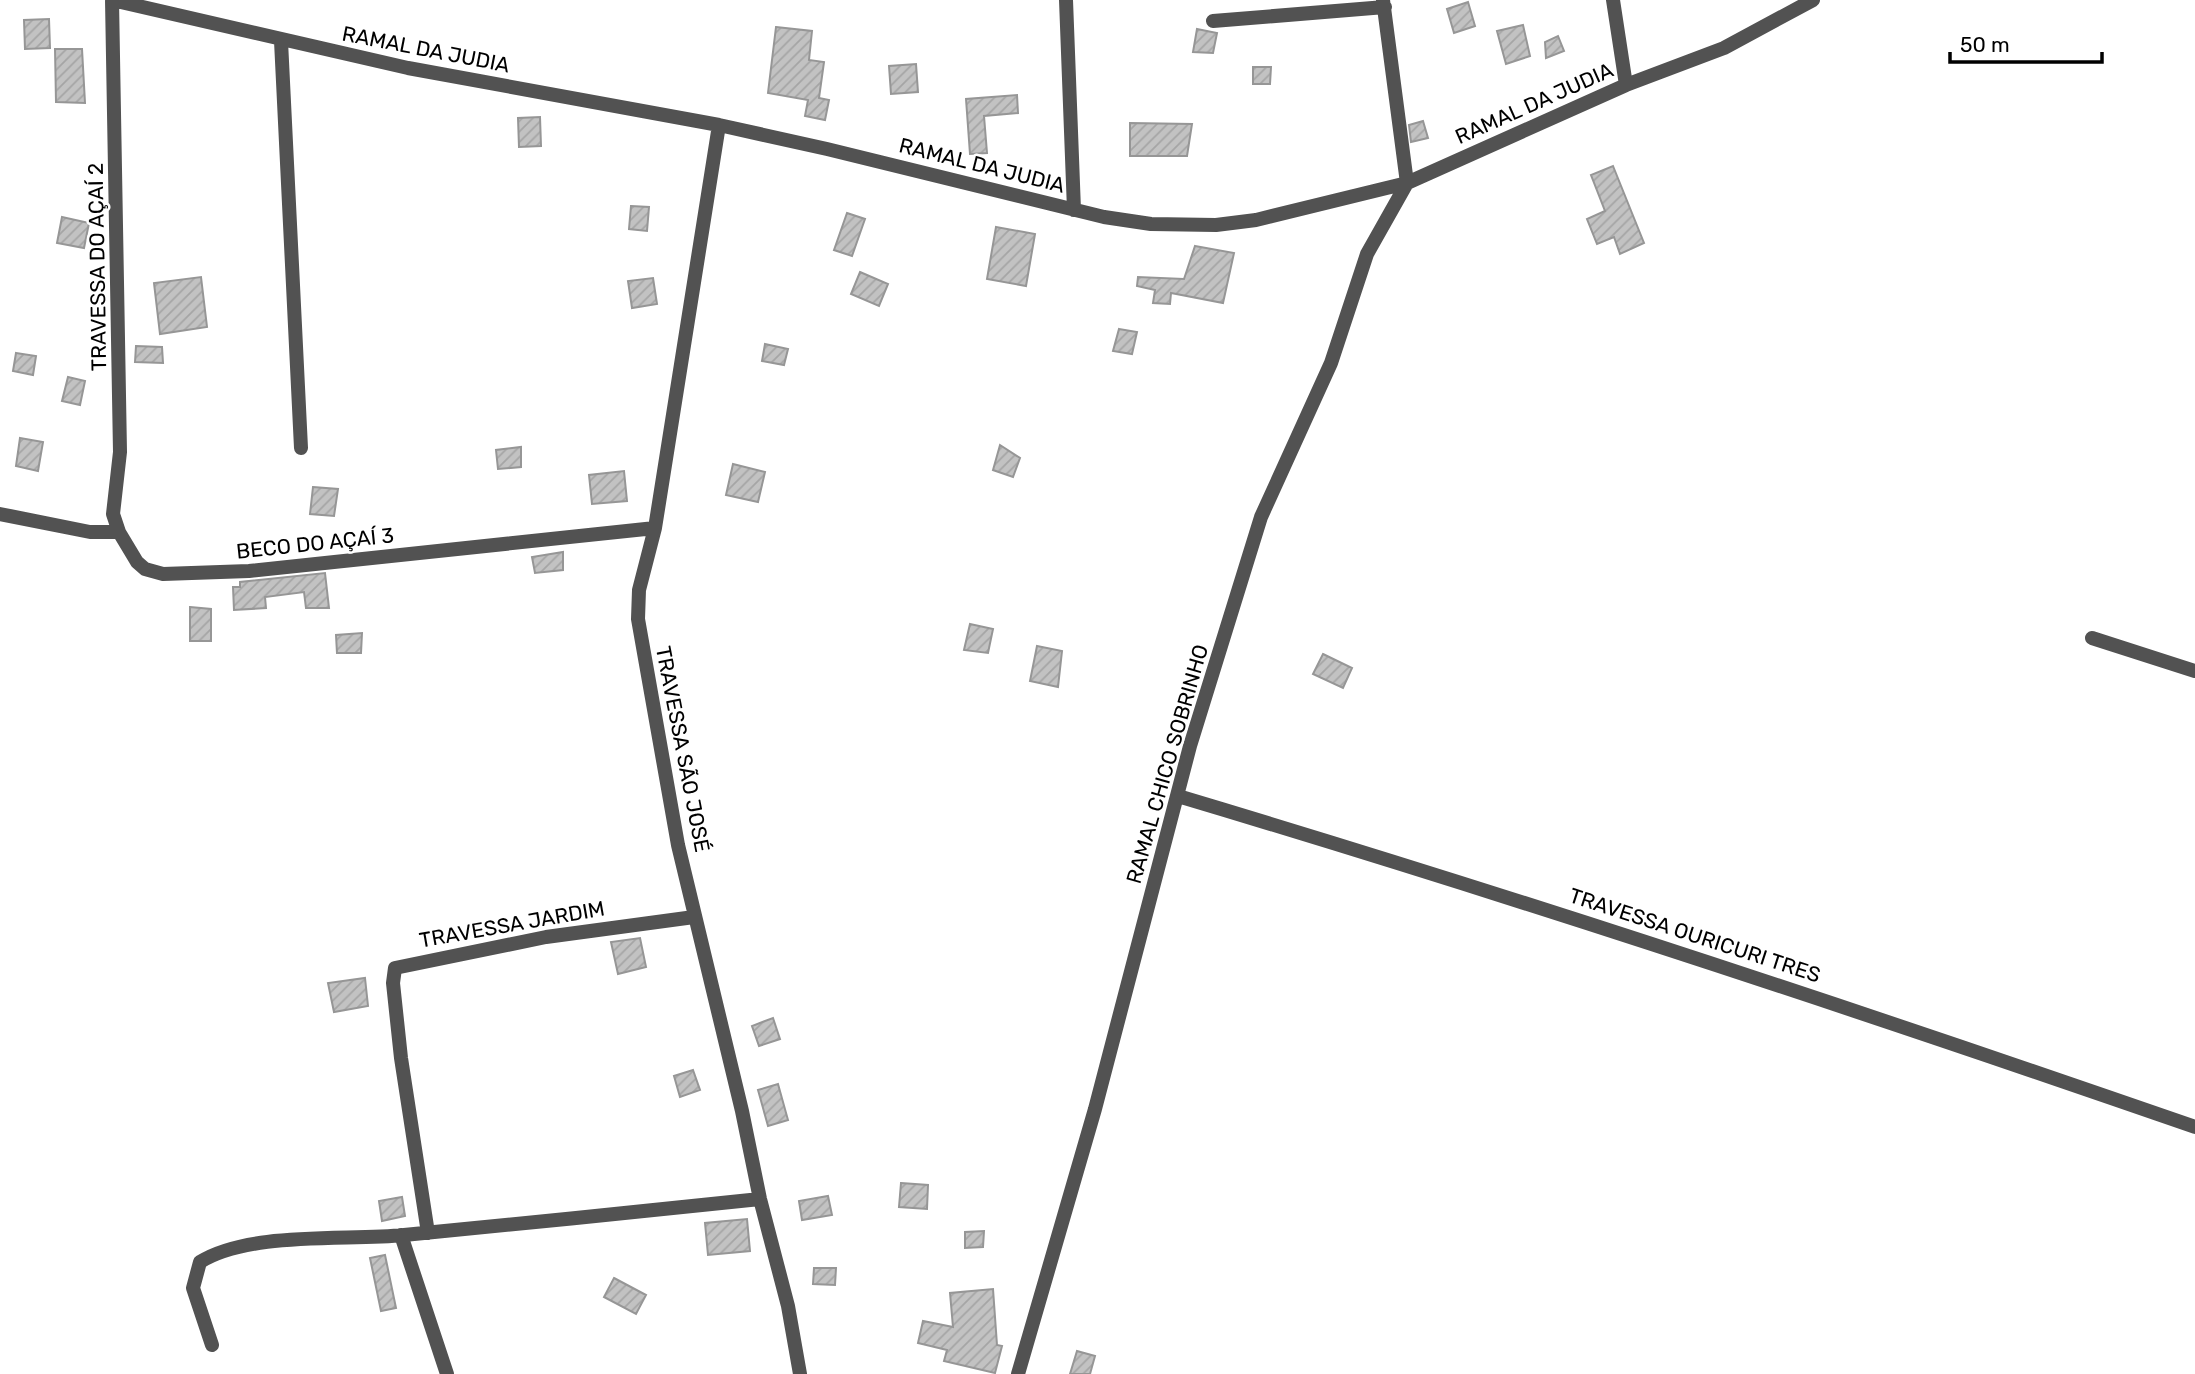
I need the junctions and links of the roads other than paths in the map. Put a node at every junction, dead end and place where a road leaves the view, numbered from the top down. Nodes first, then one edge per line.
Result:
1 (112, 0) edge
2 (1066, 0) edge
3 (1613, 0) edge
4 (1813, 0) edge
5 (1384, 4) edge
6 (1213, 21) dead end
7 (282, 41) junction
8 (1626, 85) junction
9 (719, 125) junction
10 (1407, 183) junction
11 (1074, 210) junction
12 (301, 449) dead end
13 (0, 513) edge
14 (655, 528) junction
15 (119, 532) junction
16 (2092, 638) dead end
17 (2195, 671) edge
18 (1178, 796) junction
19 (694, 917) junction
20 (2195, 1127) edge
21 (760, 1199) junction
22 (428, 1233) junction
23 (401, 1236) junction
24 (212, 1345) dead end
25 (446, 1374) edge
26 (800, 1374) edge
27 (1018, 1374) edge

1 - 7 street, RAMAL DA JUDIA
1 - 15 street, TRAVESSA DO AÇAÍ 2
2 - 11 street
3 - 8 street
4 - 8 street, RAMAL DA JUDIA
5 - 6 street
5 - 10 street
7 - 9 street, RAMAL DA JUDIA
7 - 12 street
8 - 10 street, RAMAL DA JUDIA
9 - 11 street, RAMAL DA JUDIA
9 - 14 street, TRAVESSA SÃO JOSÉ
10 - 11 street, RAMAL DA JUDIA
10 - 18 street, RAMAL CHICO SOBRINHO
13 - 15 street
14 - 15 street, BECO DO AÇAÍ 3
14 - 19 street, TRAVESSA SÃO JOSÉ
16 - 17 street
18 - 20 street, TRAVESSA OURICURI TRES
18 - 27 street, RAMAL CHICO SOBRINHO
19 - 21 street, TRAVESSA SÃO JOSÉ
19 - 22 street, TRAVESSA JARDIM
21 - 22 street
21 - 26 street, TRAVESSA SÃO JOSÉ
22 - 23 street
23 - 24 street
23 - 25 street

